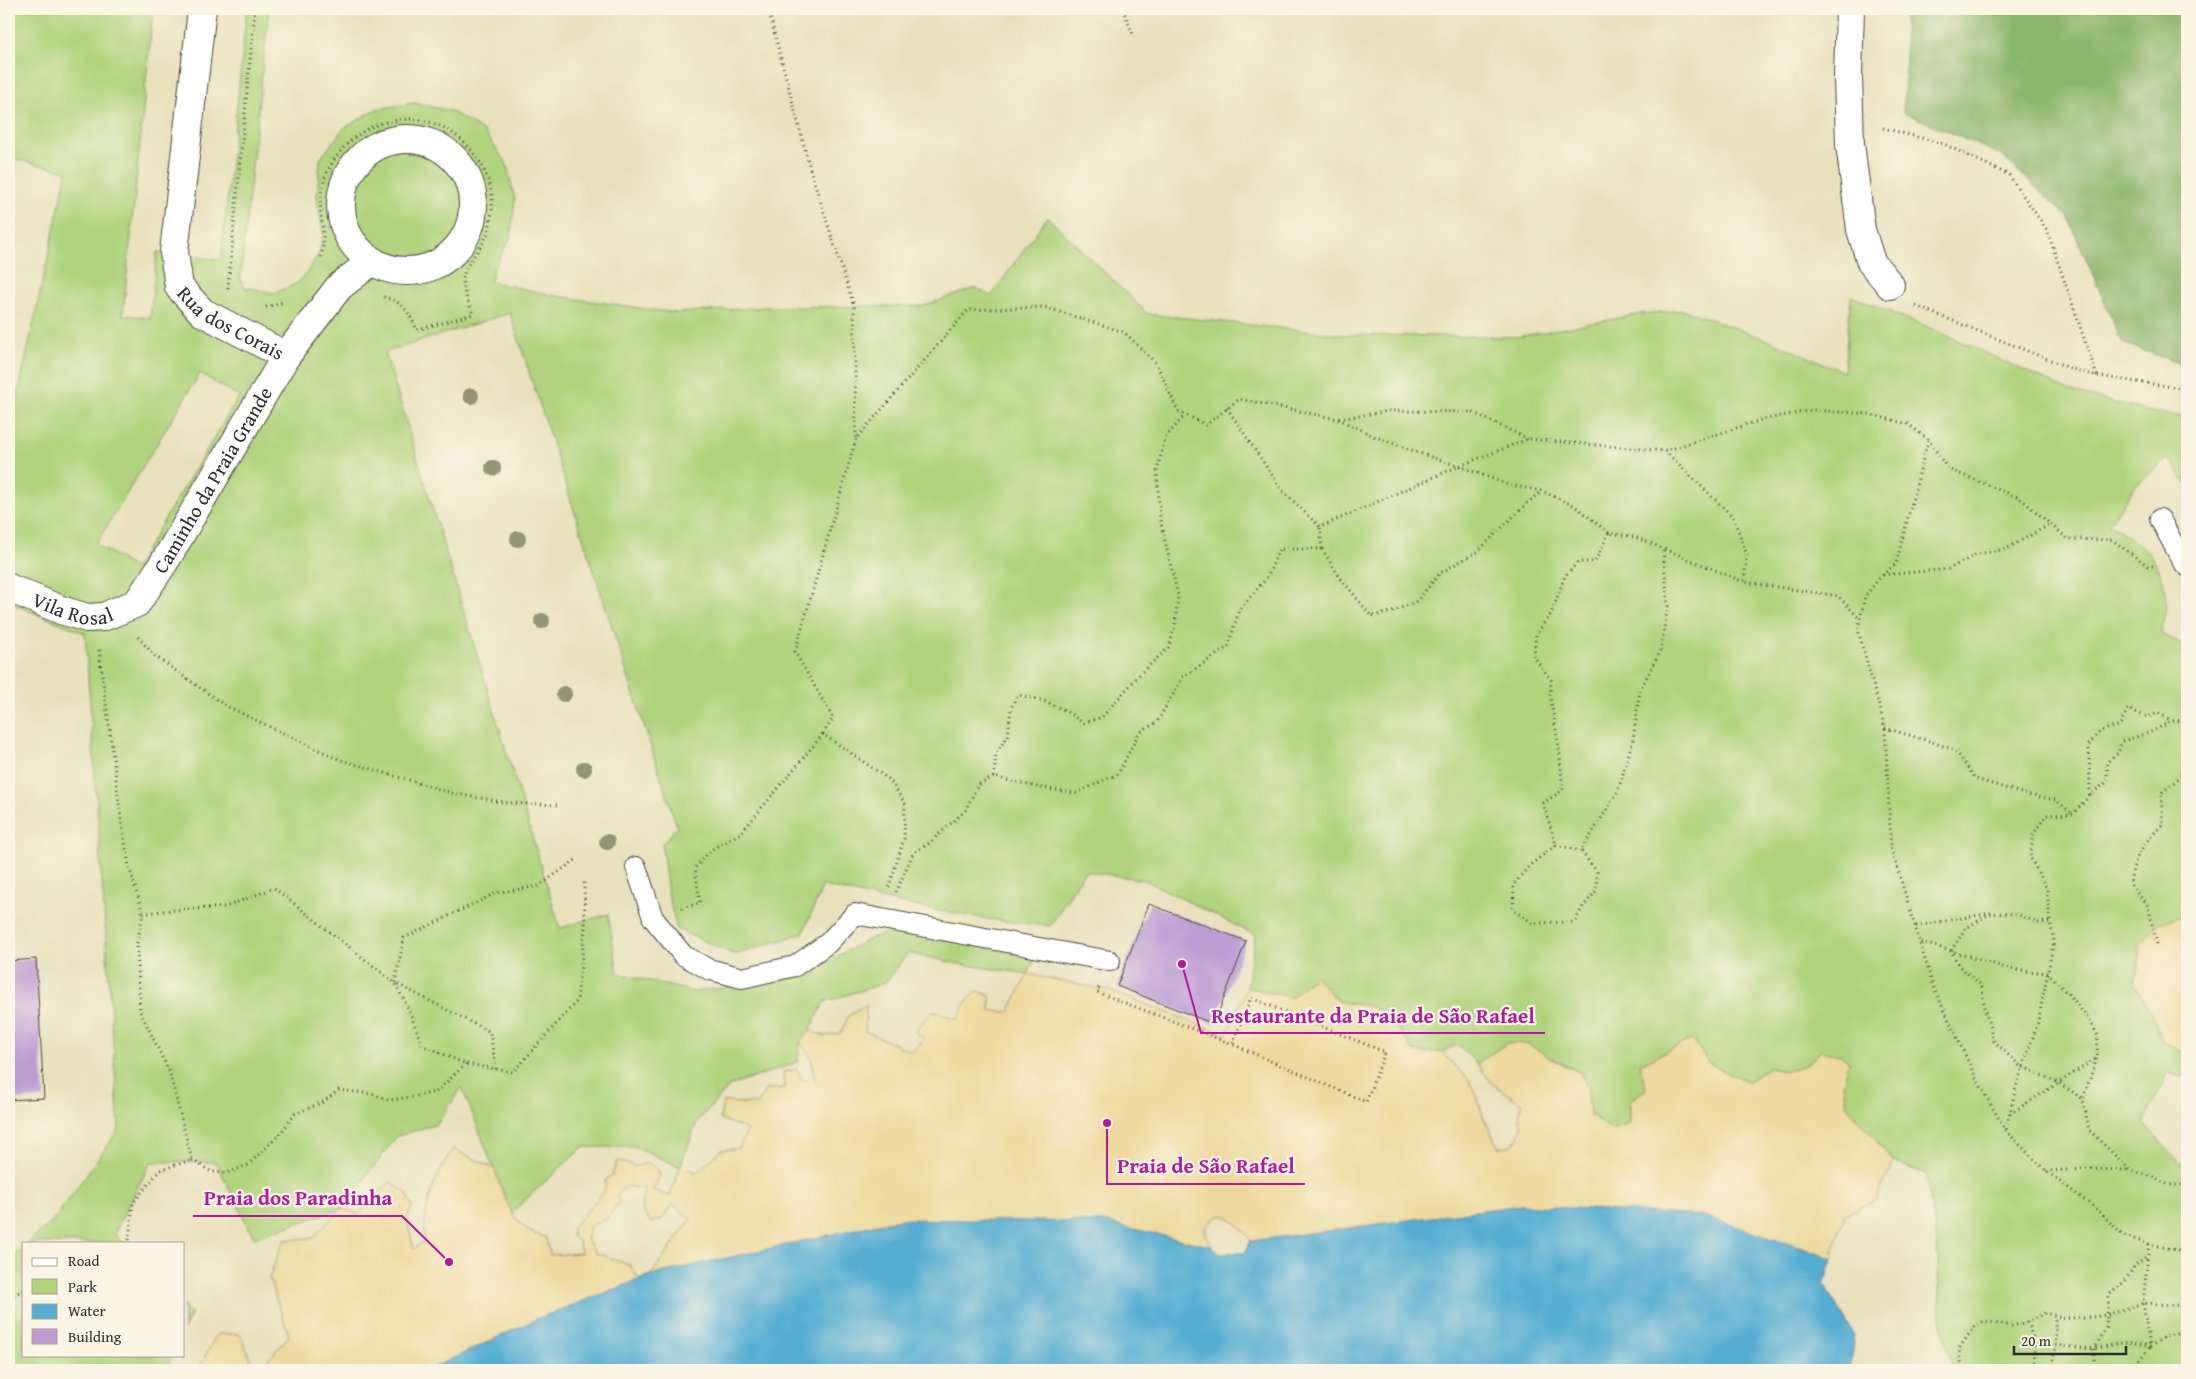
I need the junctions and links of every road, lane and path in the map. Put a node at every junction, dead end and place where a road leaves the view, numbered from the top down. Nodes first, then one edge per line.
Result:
1 (202, 9) edge
2 (768, 9) edge
3 (1123, 9) edge
4 (1850, 9) edge
5 (1134, 37) dead end
6 (1849, 119) junction
7 (372, 261) junction
8 (1890, 285) joint
9 (286, 356) junction
10 (2097, 376) junction
11 (2187, 389) edge
12 (1227, 408) junction
13 (1185, 414) junction
14 (1338, 419) junction
15 (856, 439) junction
16 (1528, 439) junction
17 (1928, 440) junction
18 (1665, 451) junction
19 (1459, 466) junction
20 (1542, 491) junction
21 (2160, 519) dead end
22 (2051, 524) junction
23 (1320, 527) junction
24 (1609, 533) junction
25 (1322, 549) junction
26 (1663, 549) junction
27 (2185, 564) edge
28 (1882, 575) junction
29 (1744, 582) junction
30 (9, 588) edge
31 (137, 603) joint
32 (1860, 619) junction
33 (132, 630) dead end
34 (99, 647) dead end
35 (2187, 720) edge
36 (2172, 721) junction
37 (1885, 728) junction
38 (823, 734) junction
39 (2187, 762) edge
40 (994, 777) junction
41 (2090, 795) junction
42 (558, 805) dead end
43 (2073, 814) junction
44 (1556, 844) junction
45 (1581, 851) junction
46 (577, 859) dead end
47 (636, 867) dead end
48 (584, 880) dead end
49 (1991, 913) junction
50 (142, 914) junction
51 (653, 918) junction
52 (884, 919) junction
53 (2050, 922) junction
54 (1916, 926) junction
55 (1921, 942) junction
56 (2157, 944) dead end
57 (1951, 951) junction
58 (1110, 961) joint
59 (2048, 973) junction
60 (395, 983) junction
61 (1232, 1044) junction
62 (2097, 1058) junction
63 (466, 1064) junction
64 (2023, 1067) junction
65 (496, 1069) junction
66 (2059, 1083) junction
67 (2083, 1099) junction
68 (2009, 1115) junction
69 (2005, 1130) junction
70 (192, 1160) junction
71 (2130, 1170) junction
72 (2046, 1171) junction
73 (2187, 1185) edge
74 (126, 1242) edge
75 (2149, 1244) junction
76 (2148, 1255) junction
77 (2187, 1255) edge
78 (22, 1291) edge
79 (9, 1296) edge
80 (2143, 1303) junction
81 (2187, 1306) edge
82 (2107, 1315) junction
83 (2055, 1316) junction
84 (2027, 1322) junction
85 (2187, 1330) edge
86 (2056, 1345) junction
87 (2150, 1347) junction
88 (2094, 1349) junction
89 (1966, 1370) edge
90 (2034, 1370) edge
91 (2051, 1370) edge
92 (2094, 1370) edge
93 (2128, 1370) edge

1 - 9 street, Rua dos Corais
2 - 15 path
3 - 5 path
4 - 6 street
6 - 8 street
6 - 10 path
7 - 7 street
7 - 9 street, Rua dos Corais
8 - 10 path
9 - 31 street, Caminho da Praia Grande
10 - 11 path
12 - 13 path
12 - 14 path
12 - 23 path
13 - 15 path
13 - 40 path
14 - 16 path
14 - 19 path
15 - 38 path
16 - 18 path
16 - 19 path
17 - 18 path
17 - 22 path
17 - 28 path
18 - 29 path
19 - 20 path
19 - 23 path
20 - 24 path
20 - 25 path
21 - 27 lane
22 - 27 path
22 - 28 path
23 - 25 path
24 - 26 path
24 - 44 path
25 - 40 path
26 - 29 path
26 - 45 path
28 - 32 path
29 - 32 path
30 - 31 street, Vila Rosal
32 - 37 path
33 - 42 path
34 - 50 path
35 - 36 path
36 - 41 path
36 - 41 path
37 - 43 path
37 - 54 path
38 - 51 path
38 - 52 path
39 - 56 path
40 - 52 path
41 - 43 path
43 - 53 path
44 - 45 path
44 - 45 path
46 - 60 path
47 - 51 lane
48 - 65 path
49 - 53 path
49 - 54 path
49 - 57 path
50 - 60 path
50 - 70 path
51 - 52 lane
52 - 58 lane
53 - 59 path
54 - 55 path
55 - 57 path
55 - 69 path
57 - 59 path
57 - 64 path
58 - 61 path
59 - 62 path
59 - 64 path
60 - 63 path
60 - 65 path
61 - 61 path
62 - 66 path
62 - 67 path
63 - 65 path
63 - 70 path
64 - 66 path
64 - 68 path
66 - 67 path
66 - 68 path
67 - 71 path
68 - 69 path
69 - 72 path
70 - 74 path
71 - 72 path
71 - 73 path
72 - 75 path
75 - 76 path
75 - 77 path
76 - 80 path
76 - 82 path
78 - 79 path
80 - 81 path
80 - 82 path
80 - 87 path
82 - 83 path
82 - 88 path
83 - 84 path
83 - 86 path
84 - 89 path
84 - 90 path
85 - 87 path
86 - 88 path
86 - 91 path
87 - 88 path
87 - 93 path
88 - 92 path

